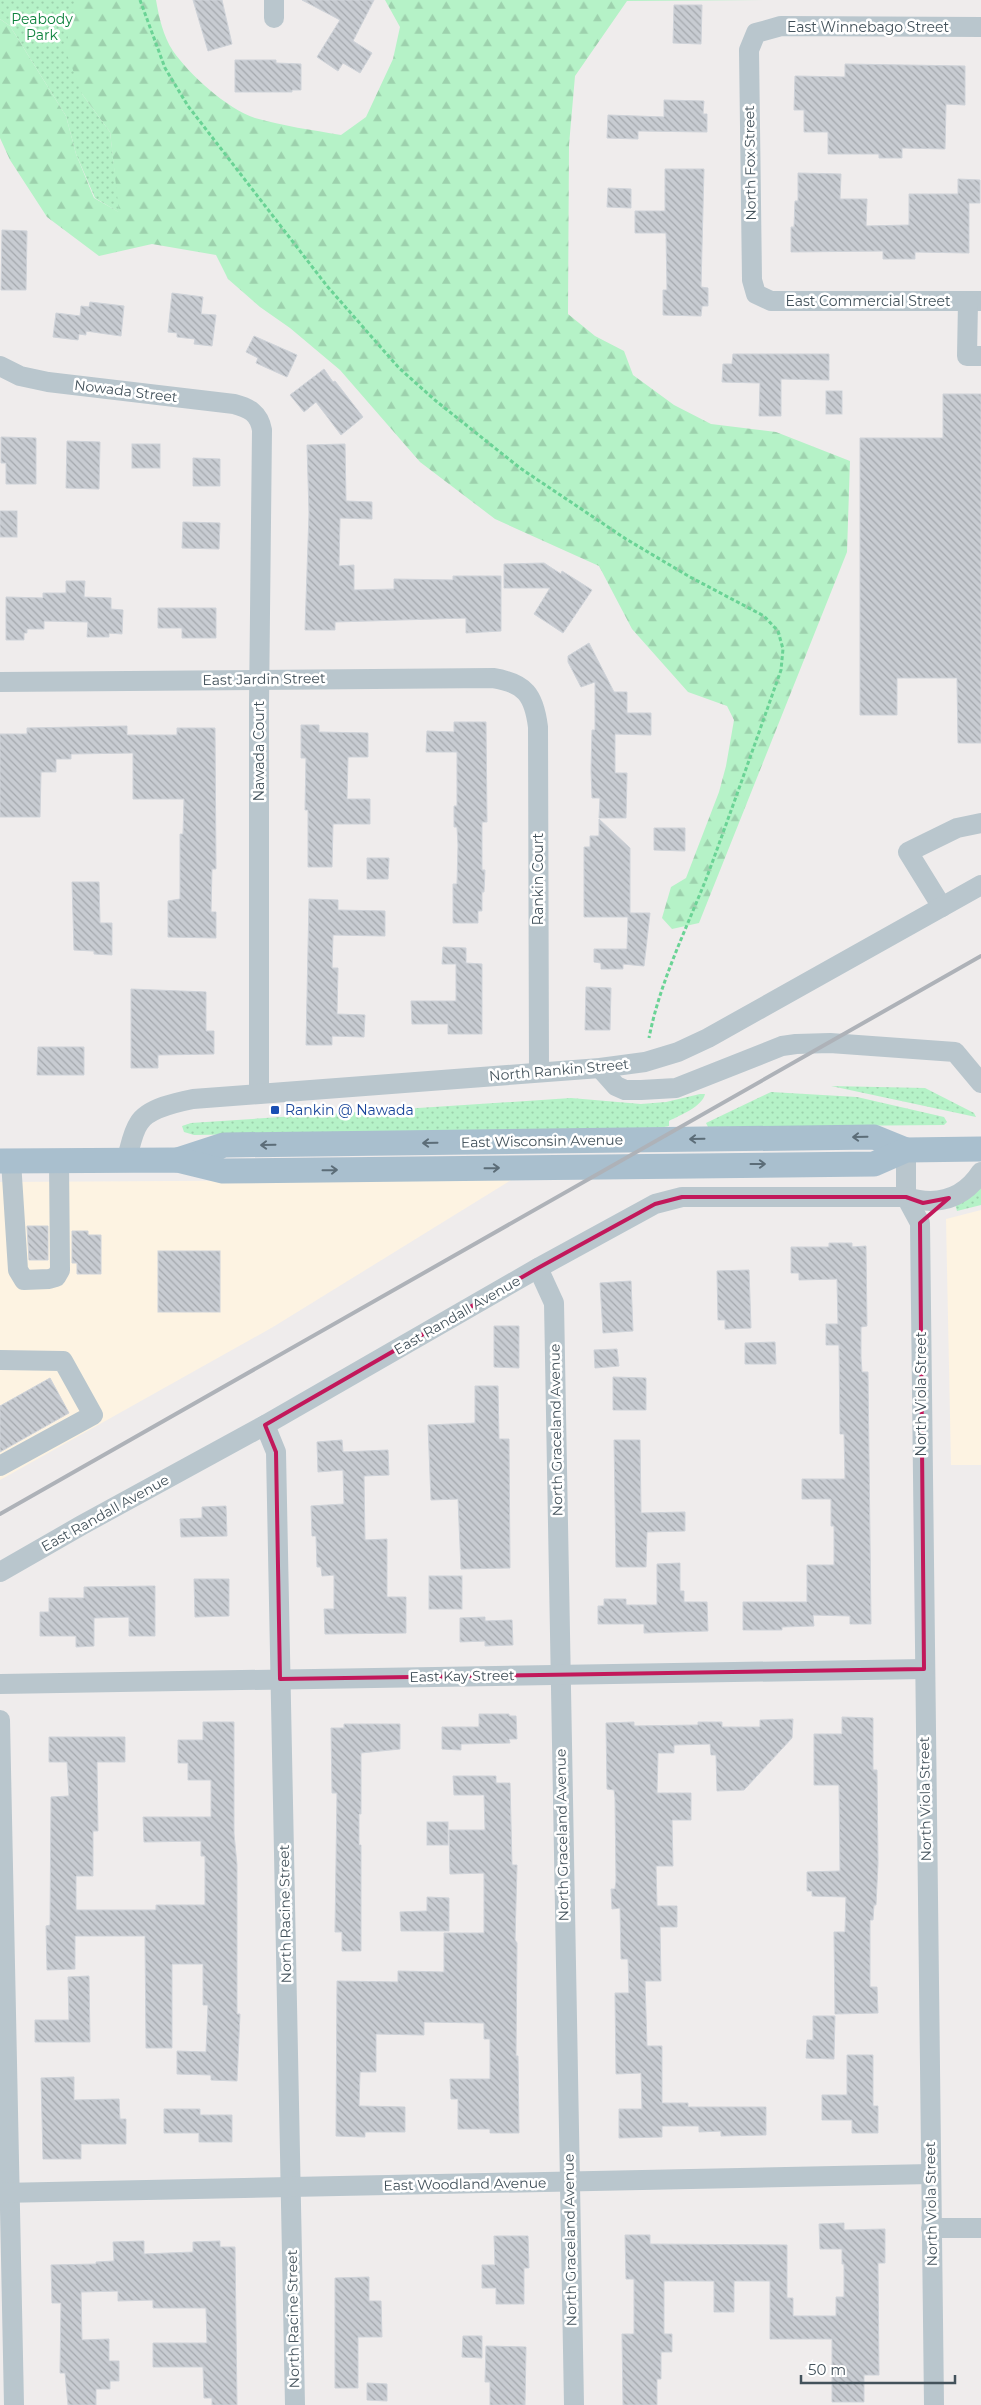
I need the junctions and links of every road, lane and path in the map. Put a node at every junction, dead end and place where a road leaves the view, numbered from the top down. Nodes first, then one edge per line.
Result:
1 (140, 0) edge
2 (981, 27) edge
3 (756, 33) joint
4 (756, 294) joint
5 (975, 301) edge
6 (981, 356) edge
7 (0, 366) edge
8 (253, 412) joint
9 (259, 679) junction
10 (0, 682) edge
11 (524, 690) joint
12 (981, 823) edge
13 (981, 885) edge
14 (942, 907) junction
15 (649, 1038) dead end
16 (600, 1068) junction
17 (538, 1072) junction
18 (981, 1083) edge
19 (259, 1094) junction
20 (981, 1149) edge
21 (906, 1150) junction
22 (126, 1160) junction
23 (5, 1161) edge
24 (59, 1161) junction
25 (981, 1172) edge
26 (906, 1198) junction
27 (949, 1198) junction
28 (920, 1224) junction
29 (538, 1268) junction
30 (2, 1361) edge
31 (266, 1426) junction
32 (0, 1466) edge
33 (0, 1572) edge
34 (924, 1669) junction
35 (559, 1674) junction
36 (280, 1679) junction
37 (0, 1684) edge
38 (0, 1720) edge
39 (930, 2174) junction
40 (569, 2182) junction
41 (290, 2188) junction
42 (5, 2193) edge
43 (931, 2228) junction
44 (981, 2228) edge
45 (14, 2405) edge
46 (295, 2405) edge
47 (574, 2405) edge
48 (934, 2405) edge

1 - 15 path
2 - 3 street, East Winnebago Street
3 - 4 street, North Fox Street
4 - 5 street, East Commercial Street
5 - 6 street
7 - 8 street, Nowada Street
8 - 9 street, Nawada Court
9 - 10 street, East Jardin Street
9 - 11 street, East Jardin Street
9 - 19 street, Nawada Court
11 - 17 street, Rankin Court
12 - 14 street
13 - 14 street, North Rankin Street
14 - 16 street, North Rankin Street
16 - 17 street, North Rankin Street
16 - 18 street
17 - 19 street, North Rankin Street
19 - 22 street, North Rankin Street
20 - 21 main road, East Wisconsin Avenue
21 - 22 main road, East Wisconsin Avenue
21 - 26 street
22 - 24 main road, East Wisconsin Avenue
23 - 24 main road, East Wisconsin Avenue
23 - 24 street
25 - 27 street
26 - 27 street, East Randall Avenue
26 - 28 street, North Viola Street
26 - 29 street, East Randall Avenue
27 - 28 street
28 - 34 street, North Viola Street
29 - 31 street, East Randall Avenue
29 - 35 street, North Graceland Avenue
30 - 32 street
31 - 33 street, East Randall Avenue
31 - 36 street, North Racine Street
34 - 35 street, East Kay Street
34 - 39 street, North Viola Street
35 - 36 street, East Kay Street
35 - 40 street, North Graceland Avenue
36 - 37 street, East Kay Street
36 - 41 street, North Racine Street
38 - 42 street
39 - 40 street, East Woodland Avenue
39 - 43 street, North Viola Street
40 - 41 street, East Woodland Avenue
40 - 47 street, North Graceland Avenue
41 - 42 street, East Woodland Avenue
41 - 46 street, North Racine Street
42 - 45 street
43 - 44 street
43 - 48 street, North Viola Street

